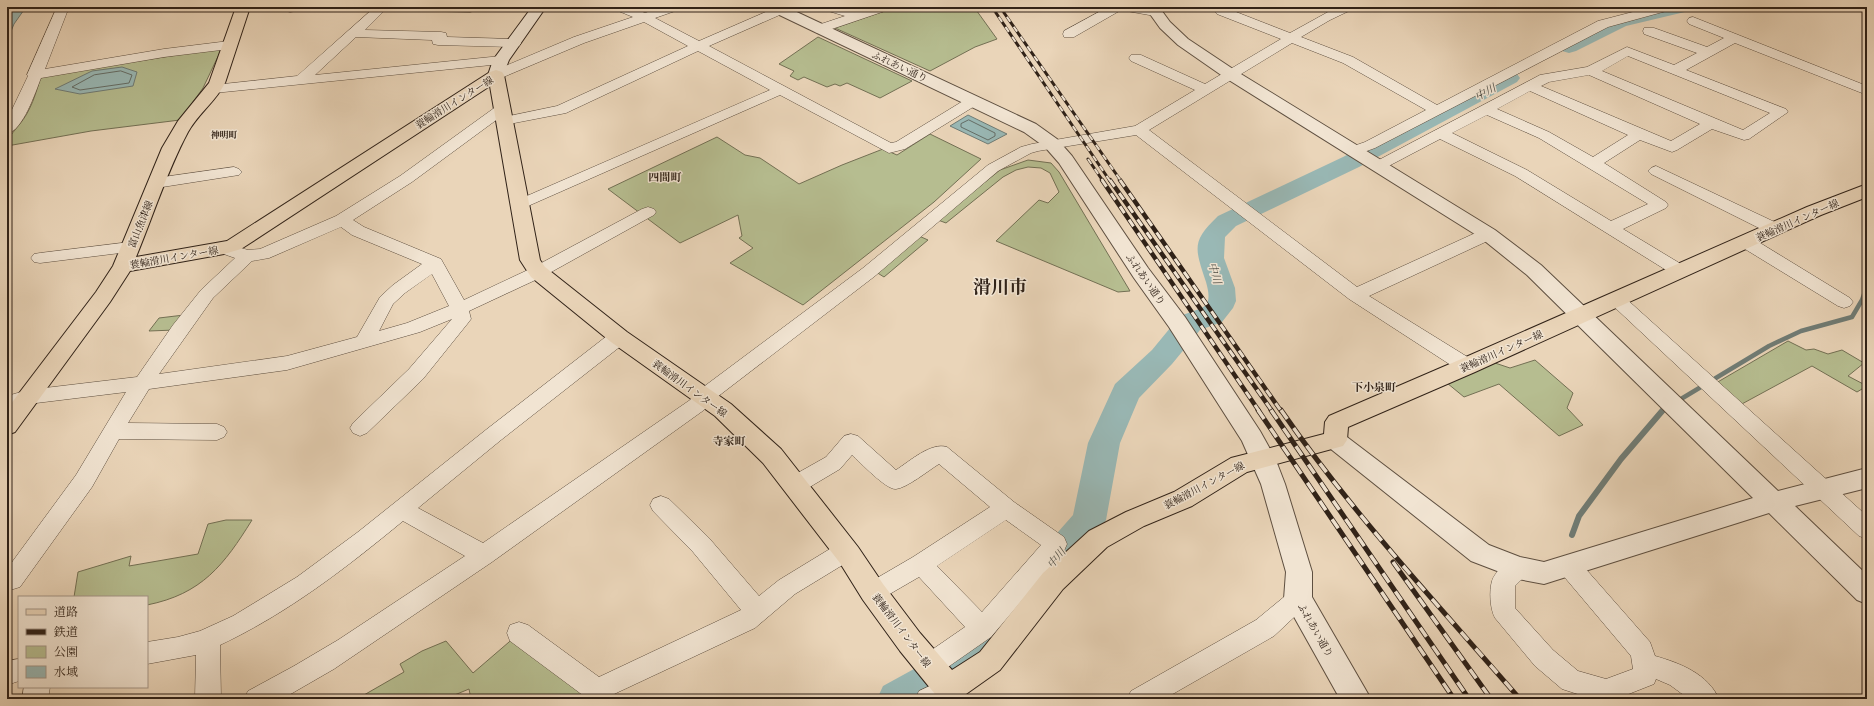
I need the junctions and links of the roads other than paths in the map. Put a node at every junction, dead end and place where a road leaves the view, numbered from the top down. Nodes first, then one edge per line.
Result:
1 (63, 7) edge
2 (244, 7) edge
3 (382, 7) edge
4 (421, 7) edge
5 (539, 7) edge
6 (620, 7) edge
7 (674, 7) edge
8 (829, 7) edge
9 (884, 7) edge
10 (1117, 7) edge
11 (1123, 7) edge
12 (1347, 7) edge
13 (1666, 7) edge
14 (470, 8) dead end
15 (780, 8) edge
16 (1220, 8) edge
17 (1154, 9) edge
18 (857, 16) junction
19 (646, 18) junction
20 (1693, 21) dead end
21 (820, 29) junction
22 (1650, 31) dead end
23 (353, 33) junction
24 (1070, 34) dead end
25 (1292, 38) junction
26 (1734, 38) junction
27 (460, 43) dead end
28 (514, 43) junction
29 (229, 45) junction
30 (698, 46) junction
31 (1708, 52) junction
32 (1136, 58) dead end
33 (445, 65) junction
34 (499, 68) junction
35 (1677, 69) junction
36 (1592, 72) junction
37 (1230, 74) junction
38 (34, 75) junction
39 (301, 80) junction
40 (1530, 86) junction
41 (214, 89) junction
42 (781, 90) junction
43 (1206, 90) junction
44 (1867, 91) edge
45 (973, 101) junction
46 (1486, 109) junction
47 (1436, 110) junction
48 (503, 115) junction
49 (1712, 123) junction
50 (7, 130) edge
51 (1140, 130) junction
52 (1440, 133) junction
53 (1639, 134) junction
54 (1051, 143) junction
55 (1364, 157) junction
56 (1593, 163) junction
57 (1656, 171) dead end
58 (234, 172) dead end
59 (156, 184) junction
60 (1867, 190) edge
61 (519, 205) junction
62 (648, 212) dead end
63 (342, 220) junction
64 (1611, 228) junction
65 (1775, 229) junction
66 (1488, 234) junction
67 (1746, 242) junction
68 (224, 248) junction
69 (247, 256) junction
70 (126, 257) junction
71 (40, 258) dead end
72 (435, 263) junction
73 (1680, 271) junction
74 (538, 272) junction
75 (1355, 295) junction
76 (1616, 299) junction
77 (1844, 302) dead end
78 (459, 308) junction
79 (1581, 314) junction
80 (619, 337) junction
81 (364, 342) junction
82 (1467, 366) junction
83 (142, 383) junction
84 (705, 396) junction
85 (28, 397) junction
86 (7, 403) edge
87 (7, 426) edge
88 (360, 428) dead end
89 (114, 431) junction
90 (217, 432) dead end
91 (1335, 440) junction
92 (1263, 458) junction
93 (1867, 478) edge
94 (795, 485) junction
95 (1822, 489) junction
96 (1773, 502) junction
97 (661, 505) dead end
98 (1006, 508) junction
99 (401, 509) junction
100 (1867, 530) edge
101 (846, 551) junction
102 (484, 555) junction
103 (921, 564) junction
104 (1569, 566) junction
105 (1518, 568) junction
106 (7, 581) edge
107 (874, 592) junction
108 (1867, 592) edge
109 (1298, 599) junction
110 (757, 611) junction
111 (982, 629) junction
112 (519, 633) dead end
113 (208, 640) junction
114 (148, 653) edge
115 (1646, 665) junction
116 (929, 666) junction
117 (18, 670) edge
118 (7, 673) edge
119 (37, 688) edge
120 (599, 694) edge
121 (943, 696) edge
122 (35, 699) edge
123 (208, 699) edge
124 (257, 699) edge
125 (1140, 699) edge
126 (1356, 699) edge
127 (1706, 699) edge

1 - 38 street
2 - 29 main road, 富山魚津線
3 - 23 street
4 - 14 street
5 - 28 street
6 - 19 street
7 - 19 street
8 - 18 street
9 - 18 street
10 - 24 street
11 - 17 street
12 - 25 street
13 - 47 street
15 - 21 street, ふれあい通り
15 - 30 street
16 - 25 street
17 - 37 street
18 - 21 street
19 - 30 street
19 - 34 street
20 - 26 street
21 - 45 street, ふれあい通り
22 - 31 street
23 - 28 street
23 - 39 street
25 - 37 street
25 - 47 street
26 - 31 street
26 - 44 street
27 - 33 street
28 - 34 street
29 - 38 street
29 - 41 main road, 富山魚津線
30 - 42 street
30 - 48 street
31 - 35 street
32 - 43 street
33 - 34 street
33 - 39 street
34 - 48 main road, 蓑輪滑川インター線
34 - 68 main road, 蓑輪滑川インター線
35 - 36 street
35 - 49 street
36 - 40 street
36 - 49 street
37 - 43 street
37 - 55 street
38 - 50 street
39 - 41 street
40 - 46 street
40 - 53 street
41 - 59 main road, 富山魚津線
42 - 45 street
42 - 61 street
43 - 51 street
45 - 54 street, ふれあい通り
46 - 52 street
46 - 56 street
47 - 55 street
48 - 61 main road, 蓑輪滑川インター線
48 - 63 street
49 - 53 street
51 - 54 street
51 - 75 street
52 - 55 street
52 - 64 street
53 - 56 street
54 - 84 street
54 - 92 street, ふれあい通り
55 - 66 street
56 - 64 street
57 - 65 street
58 - 59 street
59 - 70 main road, 富山魚津線
60 - 65 main road, 蓑輪滑川インター線
61 - 74 main road, 蓑輪滑川インター線
62 - 74 street
63 - 69 street
63 - 72 street
64 - 73 street
65 - 67 main road, 蓑輪滑川インター線
66 - 75 street
66 - 79 street
67 - 73 main road, 蓑輪滑川インター線
67 - 77 street
68 - 69 street
68 - 70 main road, 蓑輪滑川インター線
69 - 83 street
70 - 71 street
70 - 85 main road, 富山魚津線
72 - 78 street
72 - 81 street
73 - 76 main road, 蓑輪滑川インター線
74 - 78 street
74 - 80 main road, 蓑輪滑川インター線
75 - 82 street
76 - 79 main road, 蓑輪滑川インター線
76 - 95 street
78 - 81 street
78 - 88 street
79 - 82 main road, 蓑輪滑川インター線
79 - 96 street
80 - 84 main road, 蓑輪滑川インター線
80 - 99 street
81 - 83 street
82 - 91 main road, 蓑輪滑川インター線
83 - 85 street
83 - 89 street
84 - 94 main road, 蓑輪滑川インター線
84 - 102 street
85 - 86 street
85 - 87 main road, 富山魚津線
89 - 90 street
89 - 106 street
91 - 92 main road, 蓑輪滑川インター線
91 - 105 street
92 - 109 street, ふれあい通り
92 - 121 main road, 蓑輪滑川インター線
93 - 95 street
94 - 98 street
94 - 101 main road, 蓑輪滑川インター線
95 - 96 street
95 - 100 street
96 - 104 street
96 - 108 street
97 - 110 street
98 - 103 street
98 - 111 street
99 - 102 street
99 - 113 street
101 - 107 main road, 蓑輪滑川インター線
101 - 110 street
102 - 124 street
103 - 107 street
103 - 111 street
104 - 105 street
104 - 115 street
105 - 115 street
107 - 116 main road, 蓑輪滑川インター線
109 - 125 street
109 - 126 street, ふれあい通り
110 - 120 street
111 - 116 street
112 - 120 street
113 - 114 street
113 - 123 street
115 - 127 street
116 - 121 main road, 蓑輪滑川インター線
117 - 118 street
119 - 122 street

